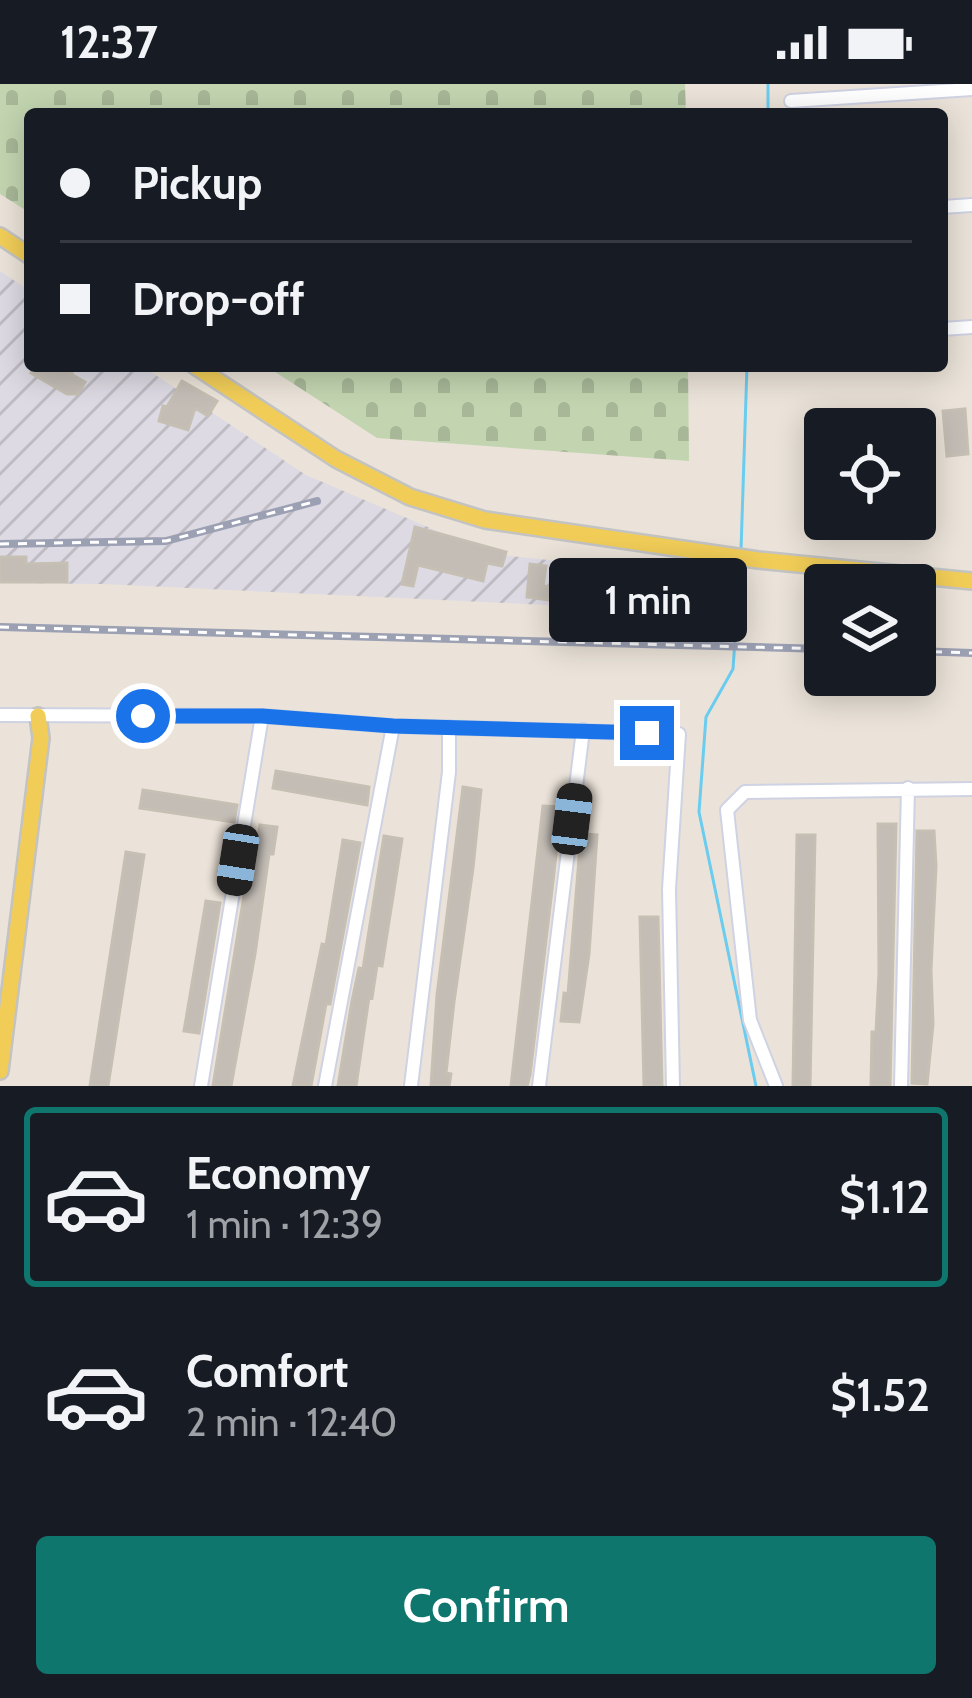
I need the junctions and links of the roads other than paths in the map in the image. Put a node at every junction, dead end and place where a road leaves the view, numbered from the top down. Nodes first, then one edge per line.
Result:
1 (972, 89) edge
2 (791, 101) dead end
3 (204, 372) edge
4 (972, 581) edge
5 (0, 715) edge
6 (38, 716) junction
7 (262, 716) junction
8 (393, 726) junction
9 (449, 727) junction
10 (583, 730) junction
11 (908, 788) junction
12 (972, 789) edge
13 (0, 1071) edge
14 (201, 1086) edge
15 (325, 1086) edge
16 (411, 1086) edge
17 (539, 1086) edge
18 (673, 1086) edge
19 (776, 1086) edge
20 (901, 1086) edge

1 - 2 street
3 - 4 main road
5 - 6 street
6 - 7 street
6 - 13 main road
7 - 8 street
7 - 14 street
8 - 9 street
8 - 15 street
9 - 10 street
9 - 16 street
10 - 17 street
10 - 18 street
11 - 12 street
11 - 19 street
11 - 20 street

